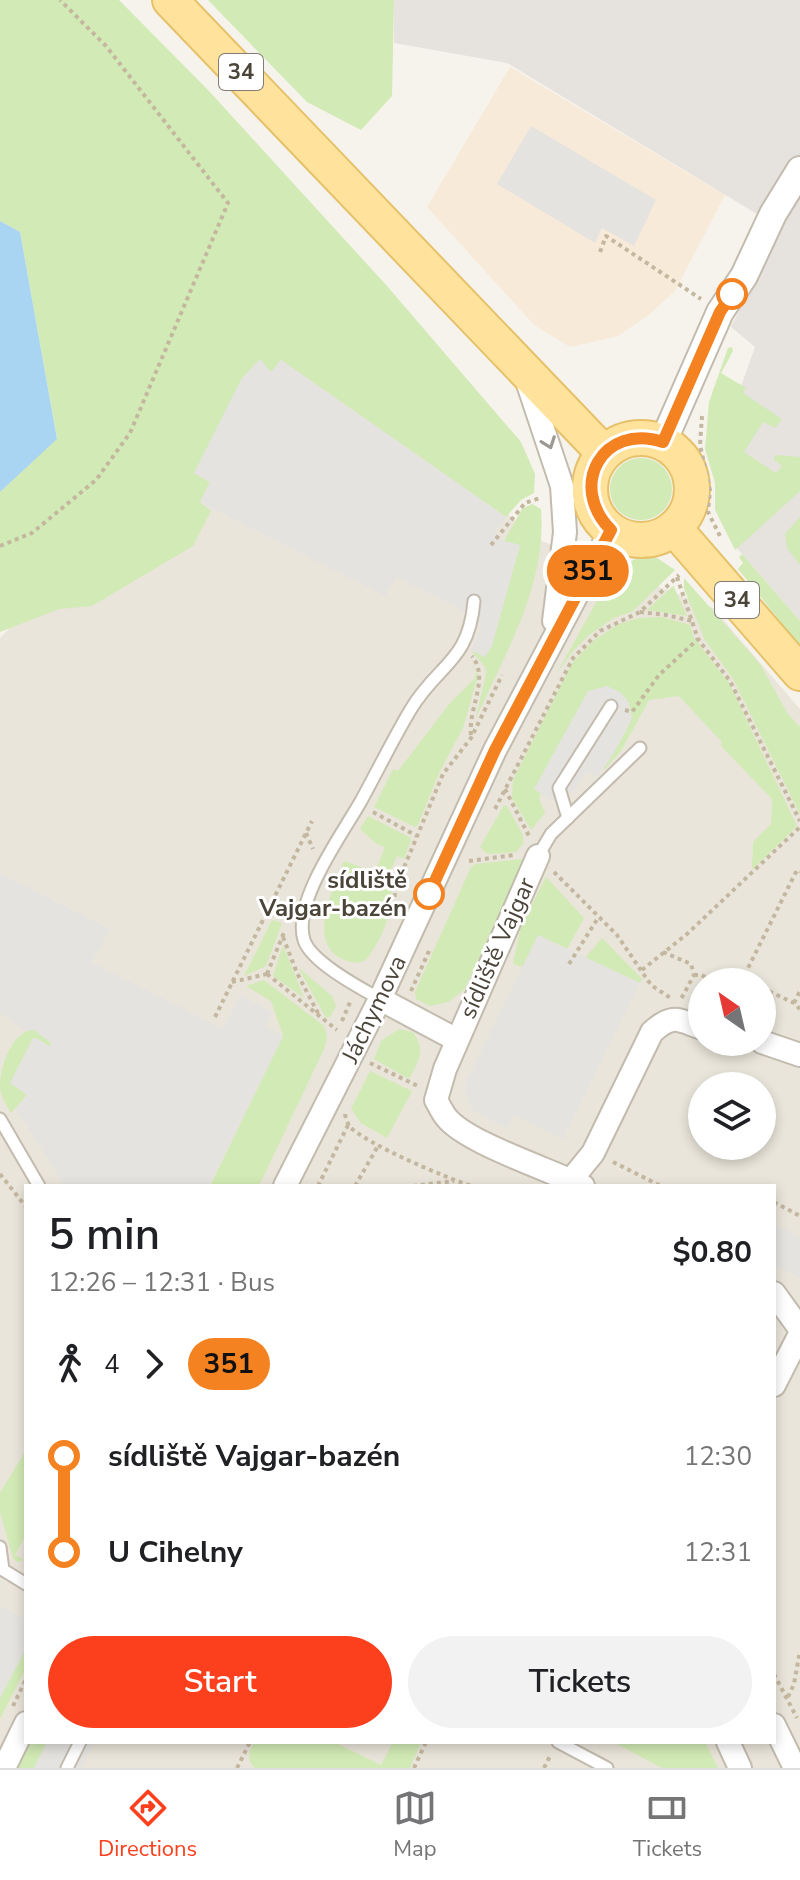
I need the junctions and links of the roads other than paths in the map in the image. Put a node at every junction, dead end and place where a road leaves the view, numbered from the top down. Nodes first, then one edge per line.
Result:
1 (170, 0) edge
2 (800, 170) edge
3 (523, 369) junction
4 (663, 442) junction
5 (604, 453) junction
6 (674, 528) junction
7 (611, 530) junction
8 (474, 601) dead end
9 (552, 638) junction
10 (800, 673) edge
11 (611, 706) road end
12 (640, 748) dead end
13 (568, 818) junction
14 (531, 848) joint
15 (380, 999) junction
16 (688, 1023) edge
17 (457, 1040) junction
18 (776, 1047) edge
19 (800, 1055) edge
20 (0, 1119) edge
21 (577, 1183) edge
22 (38, 1184) edge
23 (286, 1184) edge
24 (776, 1296) edge
25 (800, 1331) edge
26 (776, 1381) edge
27 (0, 1547) edge
28 (2, 1569) edge
29 (24, 1583) edge
30 (24, 1726) edge
31 (776, 1729) edge
32 (79, 1744) edge
33 (562, 1744) edge
34 (729, 1744) edge
35 (4, 1759) edge
36 (67, 1768) edge
37 (607, 1768) edge
38 (740, 1768) edge
39 (795, 1768) edge

1 - 3 main road, 34
2 - 4 street
3 - 5 main road, 34
3 -> 9 street
4 - 5 main road
4 - 6 main road
5 - 7 main road
6 - 7 main road
6 - 10 main road, 34
7 - 9 street, Jáchymova
8 - 15 lane
9 - 15 street, Jáchymova
11 - 13 lane
12 - 13 lane
13 - 14 lane
14 - 17 street, sídliště Vajgar
15 - 17 street, sídliště Vajgar
15 - 23 street, Jáchymova
16 - 21 street
17 - 21 street, sídliště Vajgar
18 - 19 street
20 - 22 lane
24 - 25 street
25 - 26 street
27 - 28 lane
28 - 29 lane
30 - 35 street
31 - 39 street
32 - 36 lane
33 - 37 lane
34 - 38 street

